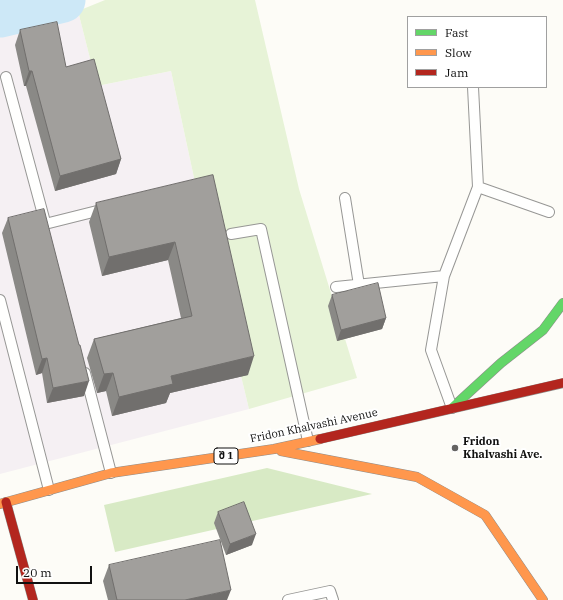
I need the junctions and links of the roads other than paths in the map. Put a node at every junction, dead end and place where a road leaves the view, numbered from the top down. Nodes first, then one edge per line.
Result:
1 (6, 77) dead end
2 (473, 88) edge
3 (478, 187) junction
4 (346, 198) dead end
5 (118, 206) edge
6 (548, 212) dead end
7 (230, 234) dead end
8 (444, 276) junction
9 (359, 285) junction
10 (336, 287) dead end
11 (0, 300) edge
12 (563, 303) edge
13 (81, 360) edge
14 (563, 383) edge
15 (452, 408) junction
16 (308, 441) junction
17 (274, 449) junction
18 (111, 473) junction
19 (49, 490) junction
20 (3, 503) edge
21 (33, 600) edge
22 (288, 600) edge
23 (332, 600) edge
24 (543, 600) edge

1 - 5 lane
2 - 3 lane
3 - 6 lane
3 - 8 lane
4 - 9 lane
7 - 16 lane
8 - 9 lane
8 - 15 lane
9 - 10 lane
11 - 19 lane
12 - 15 main road
13 - 18 lane
14 - 15 main road, Fridon Khalvashi Avenue / შ 1
15 - 16 main road, Fridon Khalvashi Avenue / შ 1
16 - 17 main road, Fridon Khalvashi Avenue / შ 1
17 - 18 main road, Fridon Khalvashi Avenue / შ 1
17 - 24 main road
18 - 19 main road, Fridon Khalvashi Avenue / შ 1
19 - 20 main road, Fridon Khalvashi Avenue / შ 1
20 - 21 main road
22 - 23 lane

